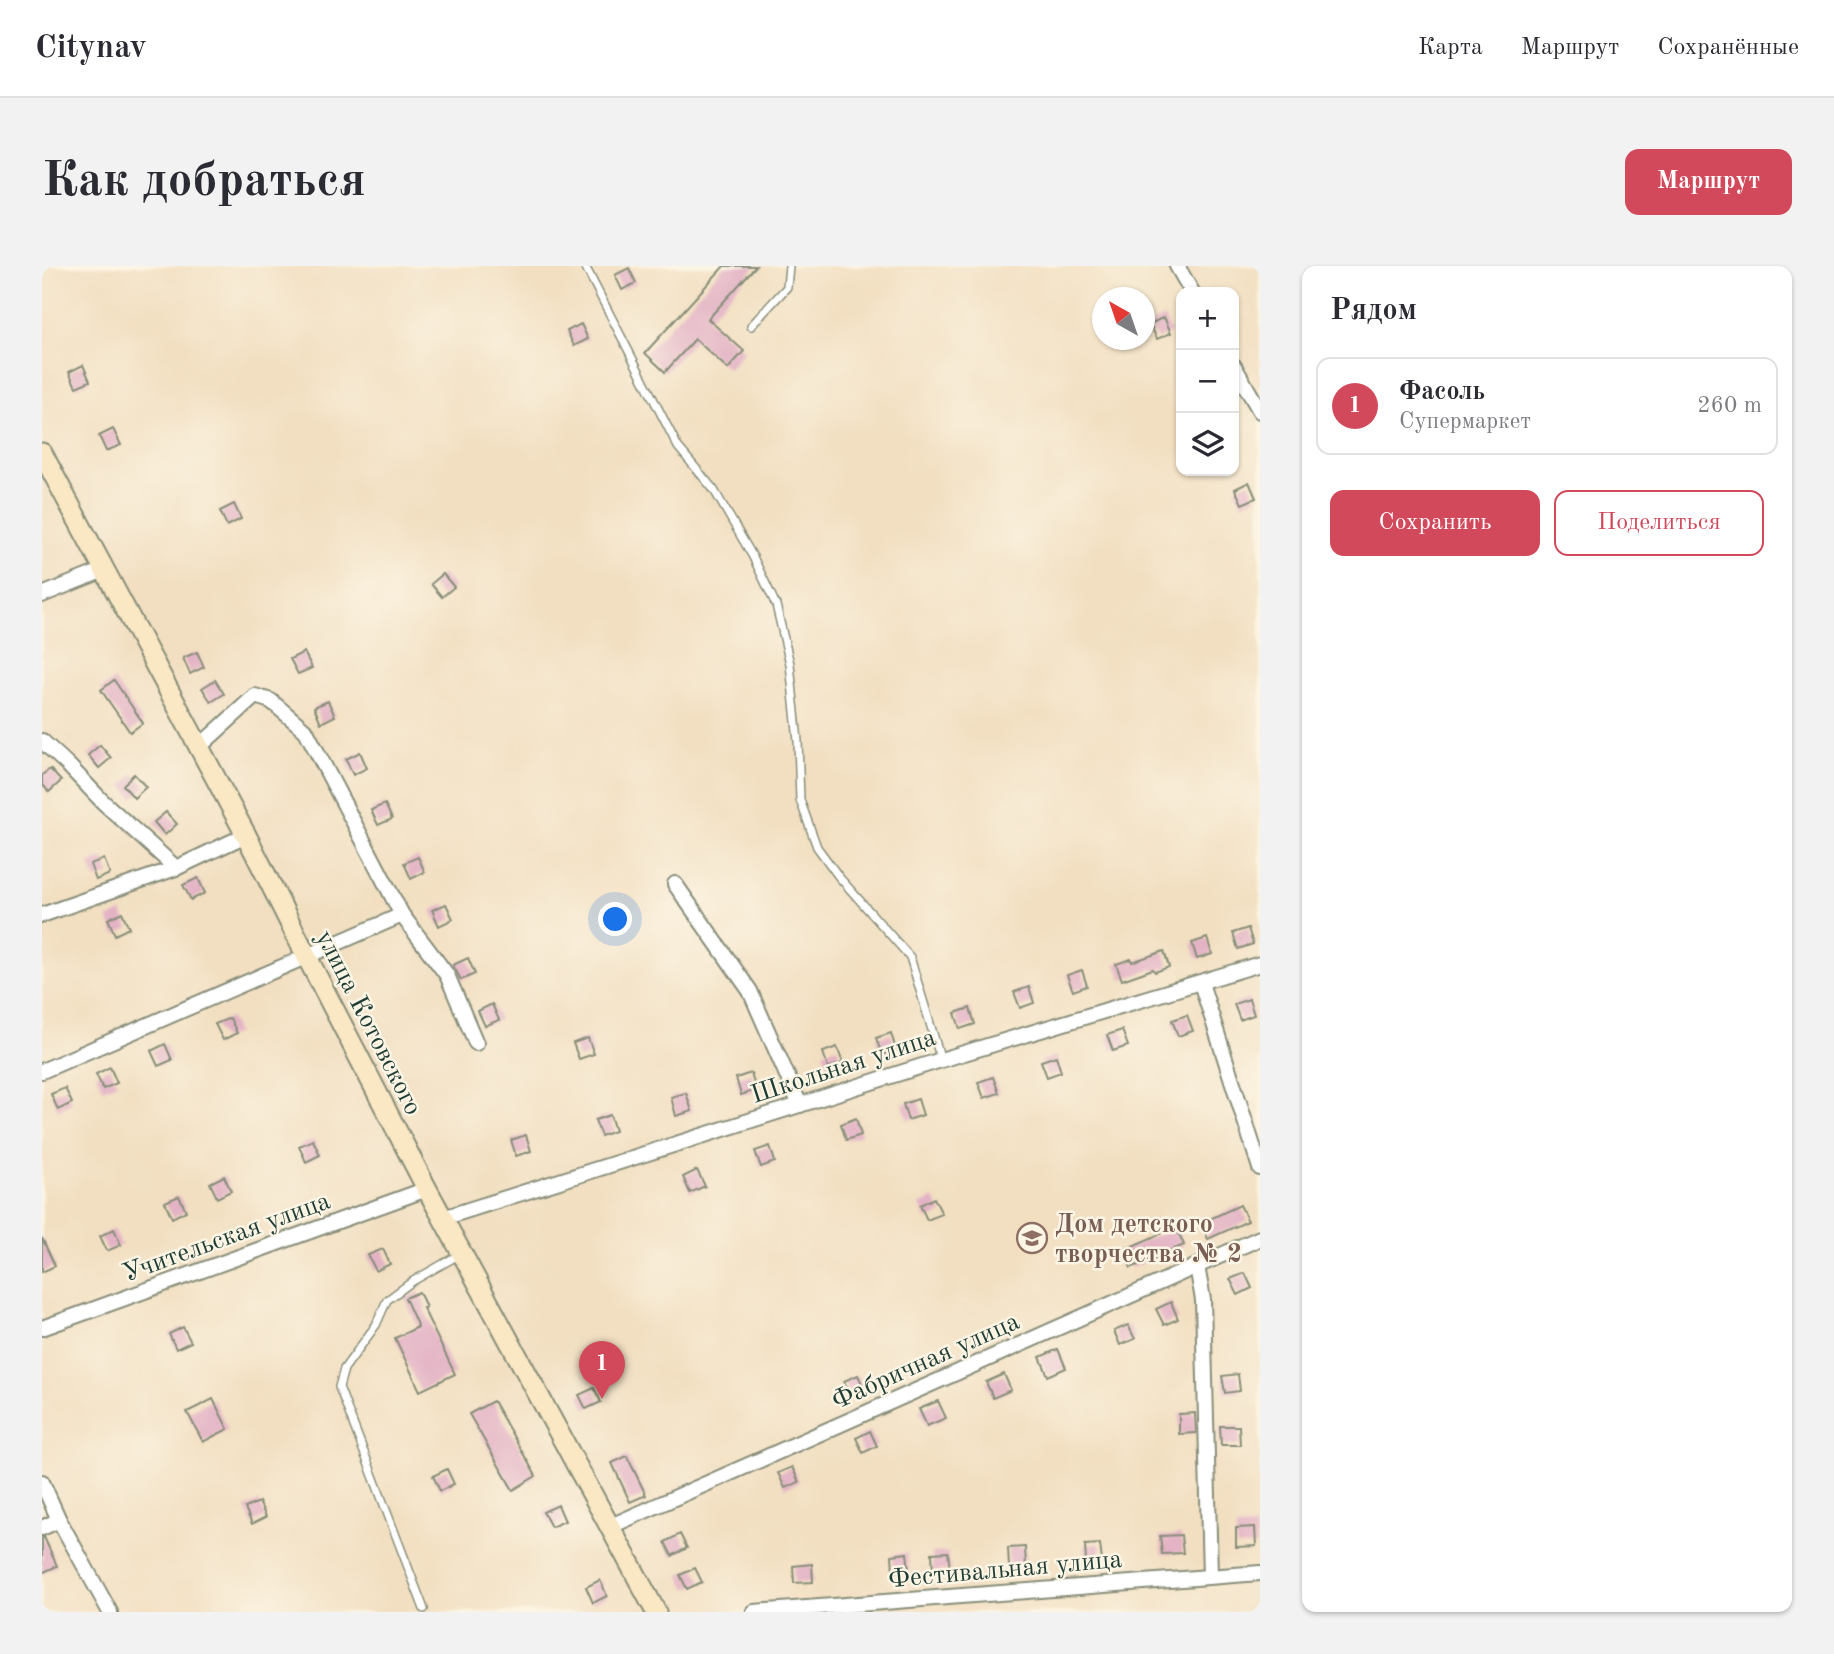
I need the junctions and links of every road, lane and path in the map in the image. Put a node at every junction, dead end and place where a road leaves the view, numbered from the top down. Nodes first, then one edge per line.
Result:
1 (585, 266) edge
2 (789, 266) edge
3 (1177, 266) edge
4 (1189, 287) edge
5 (751, 326) dead end
6 (1239, 374) edge
7 (1258, 402) edge
8 (42, 453) edge
9 (104, 570) junction
10 (42, 595) edge
11 (42, 741) edge
12 (199, 747) junction
13 (246, 835) junction
14 (176, 867) junction
15 (675, 884) dead end
16 (42, 915) edge
17 (402, 915) junction
18 (307, 957) junction
19 (1260, 964) edge
20 (1201, 983) junction
21 (476, 1043) dead end
22 (941, 1059) junction
23 (42, 1071) edge
24 (800, 1105) junction
25 (1260, 1168) edge
26 (427, 1189) junction
27 (443, 1218) junction
28 (1260, 1238) edge
29 (462, 1252) junction
30 (1197, 1266) junction
31 (42, 1328) edge
32 (42, 1482) edge
33 (59, 1520) junction
34 (611, 1526) junction
35 (42, 1528) edge
36 (1260, 1573) edge
37 (1210, 1576) junction
38 (424, 1609) dead end
39 (110, 1612) edge
40 (656, 1612) edge
41 (754, 1612) edge

1 - 22 lane
2 - 5 lane
3 - 4 street
6 - 7 street
8 - 9 main road, улица Котовского
9 - 10 street
9 - 12 main road, улица Котовского
11 - 14 street
12 - 13 main road, улица Котовского
12 - 17 street
13 - 14 street
13 - 18 main road, улица Котовского
14 - 16 street
15 - 24 street
17 - 18 street
17 - 21 street
18 - 23 street
18 - 26 main road, улица Котовского
19 - 20 street, Школьная улица
20 - 22 street, Школьная улица
20 - 25 street
22 - 24 street, Школьная улица
24 - 27 street, Школьная улица
26 - 27 main road, улица Котовского
26 - 31 street, Учительская улица
27 - 29 main road, улица Котовского
28 - 30 street, Фабричная улица
29 - 34 main road, улица Котовского
29 - 38 lane
30 - 34 street, Фабричная улица
30 - 37 street
32 - 33 street
33 - 35 street
33 - 39 street
34 - 40 main road, улица Котовского
36 - 37 street, Фестивальная улица
37 - 41 street, Фестивальная улица

